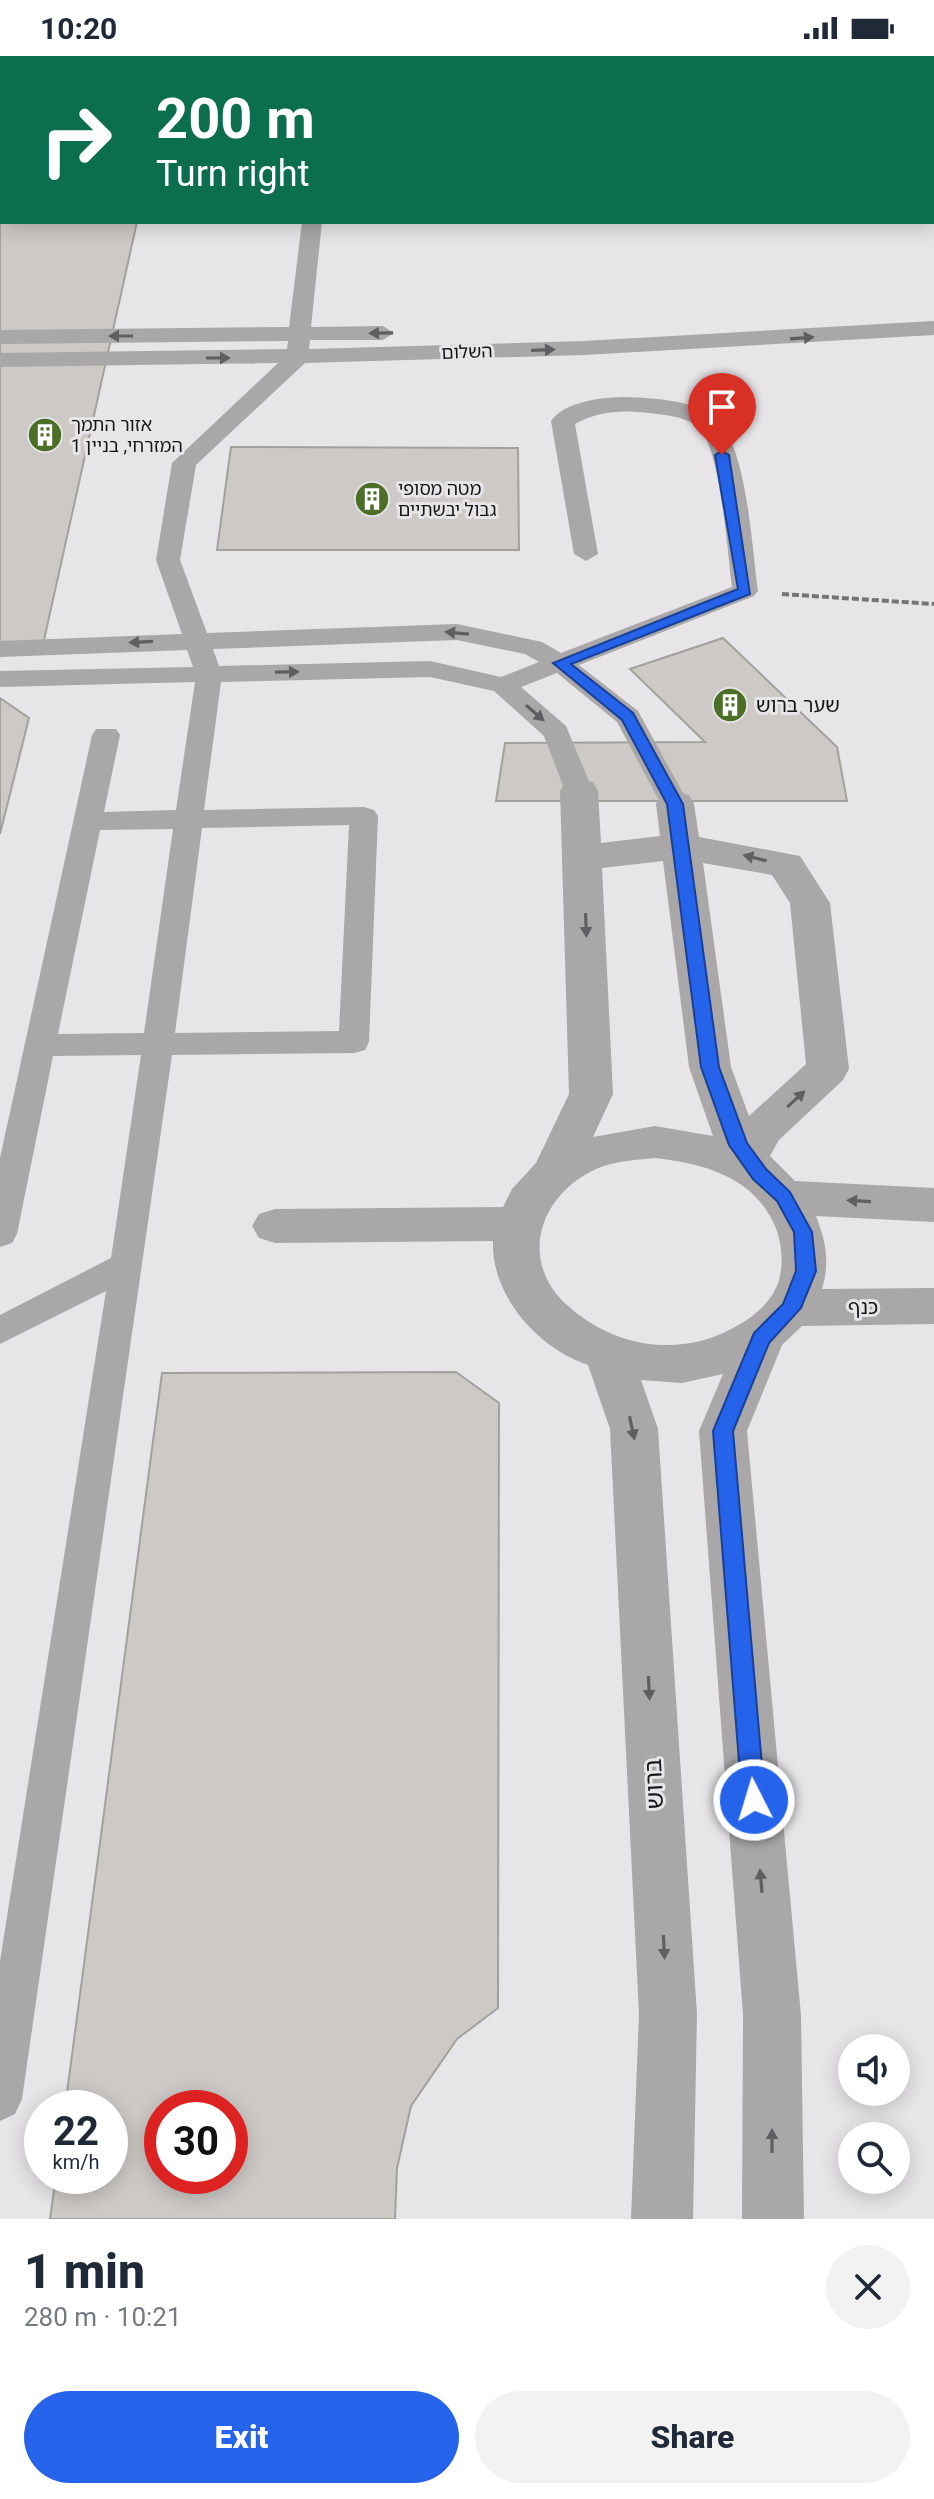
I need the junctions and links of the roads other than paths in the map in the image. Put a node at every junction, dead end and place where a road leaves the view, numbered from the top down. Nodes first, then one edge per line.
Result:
1 (312, 224) edge
2 (934, 311) edge
3 (934, 328) edge
4 (0, 337) edge
5 (298, 346) junction
6 (0, 360) edge
7 (586, 554) dead end
8 (196, 639) junction
9 (0, 649) edge
10 (560, 663) junction
11 (209, 674) junction
12 (0, 679) edge
13 (503, 685) junction
14 (106, 735) dead end
15 (579, 791) joint
16 (675, 804) joint
17 (189, 817) junction
18 (88, 821) junction
19 (683, 849) junction
20 (584, 859) junction
21 (158, 1043) junction
22 (40, 1045) junction
23 (554, 1173) junction
24 (763, 1176) junction
25 (934, 1205) edge
26 (518, 1224) junction
27 (275, 1226) dead end
28 (0, 1234) edge
29 (127, 1265) junction
30 (934, 1306) edge
31 (776, 1323) junction
32 (0, 1331) edge
33 (608, 1354) junction
34 (0, 2099) edge
35 (662, 2219) edge
36 (773, 2219) edge

1 - 5 lane
2 -> 5 lane
5 -> 3 lane, השלום
5 -> 4 lane
6 -> 5 lane, השלום
5 - 8 lane
7 - 10 lane
8 -> 9 lane
10 -> 8 lane
8 - 11 lane
10 - 13 lane
10 - 16 lane
11 - 12 lane
11 -> 13 lane
11 - 17 lane
13 -> 15 lane
14 - 18 lane
15 - 20 street
16 - 19 street
17 - 18 lane
17 - 21 lane
17 - 21 lane
18 - 22 lane
19 - 20 street
19 - 24 street
24 -> 19 street
20 -> 23 street
21 - 22 lane
21 - 29 lane
22 - 28 lane
23 - 24 street
23 - 26 street
25 -> 24 street
24 - 31 street
26 - 27 street
26 - 33 street
29 - 32 lane
29 - 34 lane
30 - 31 street, כנף
31 - 33 street
36 -> 31 street
33 -> 35 street, ברוש

